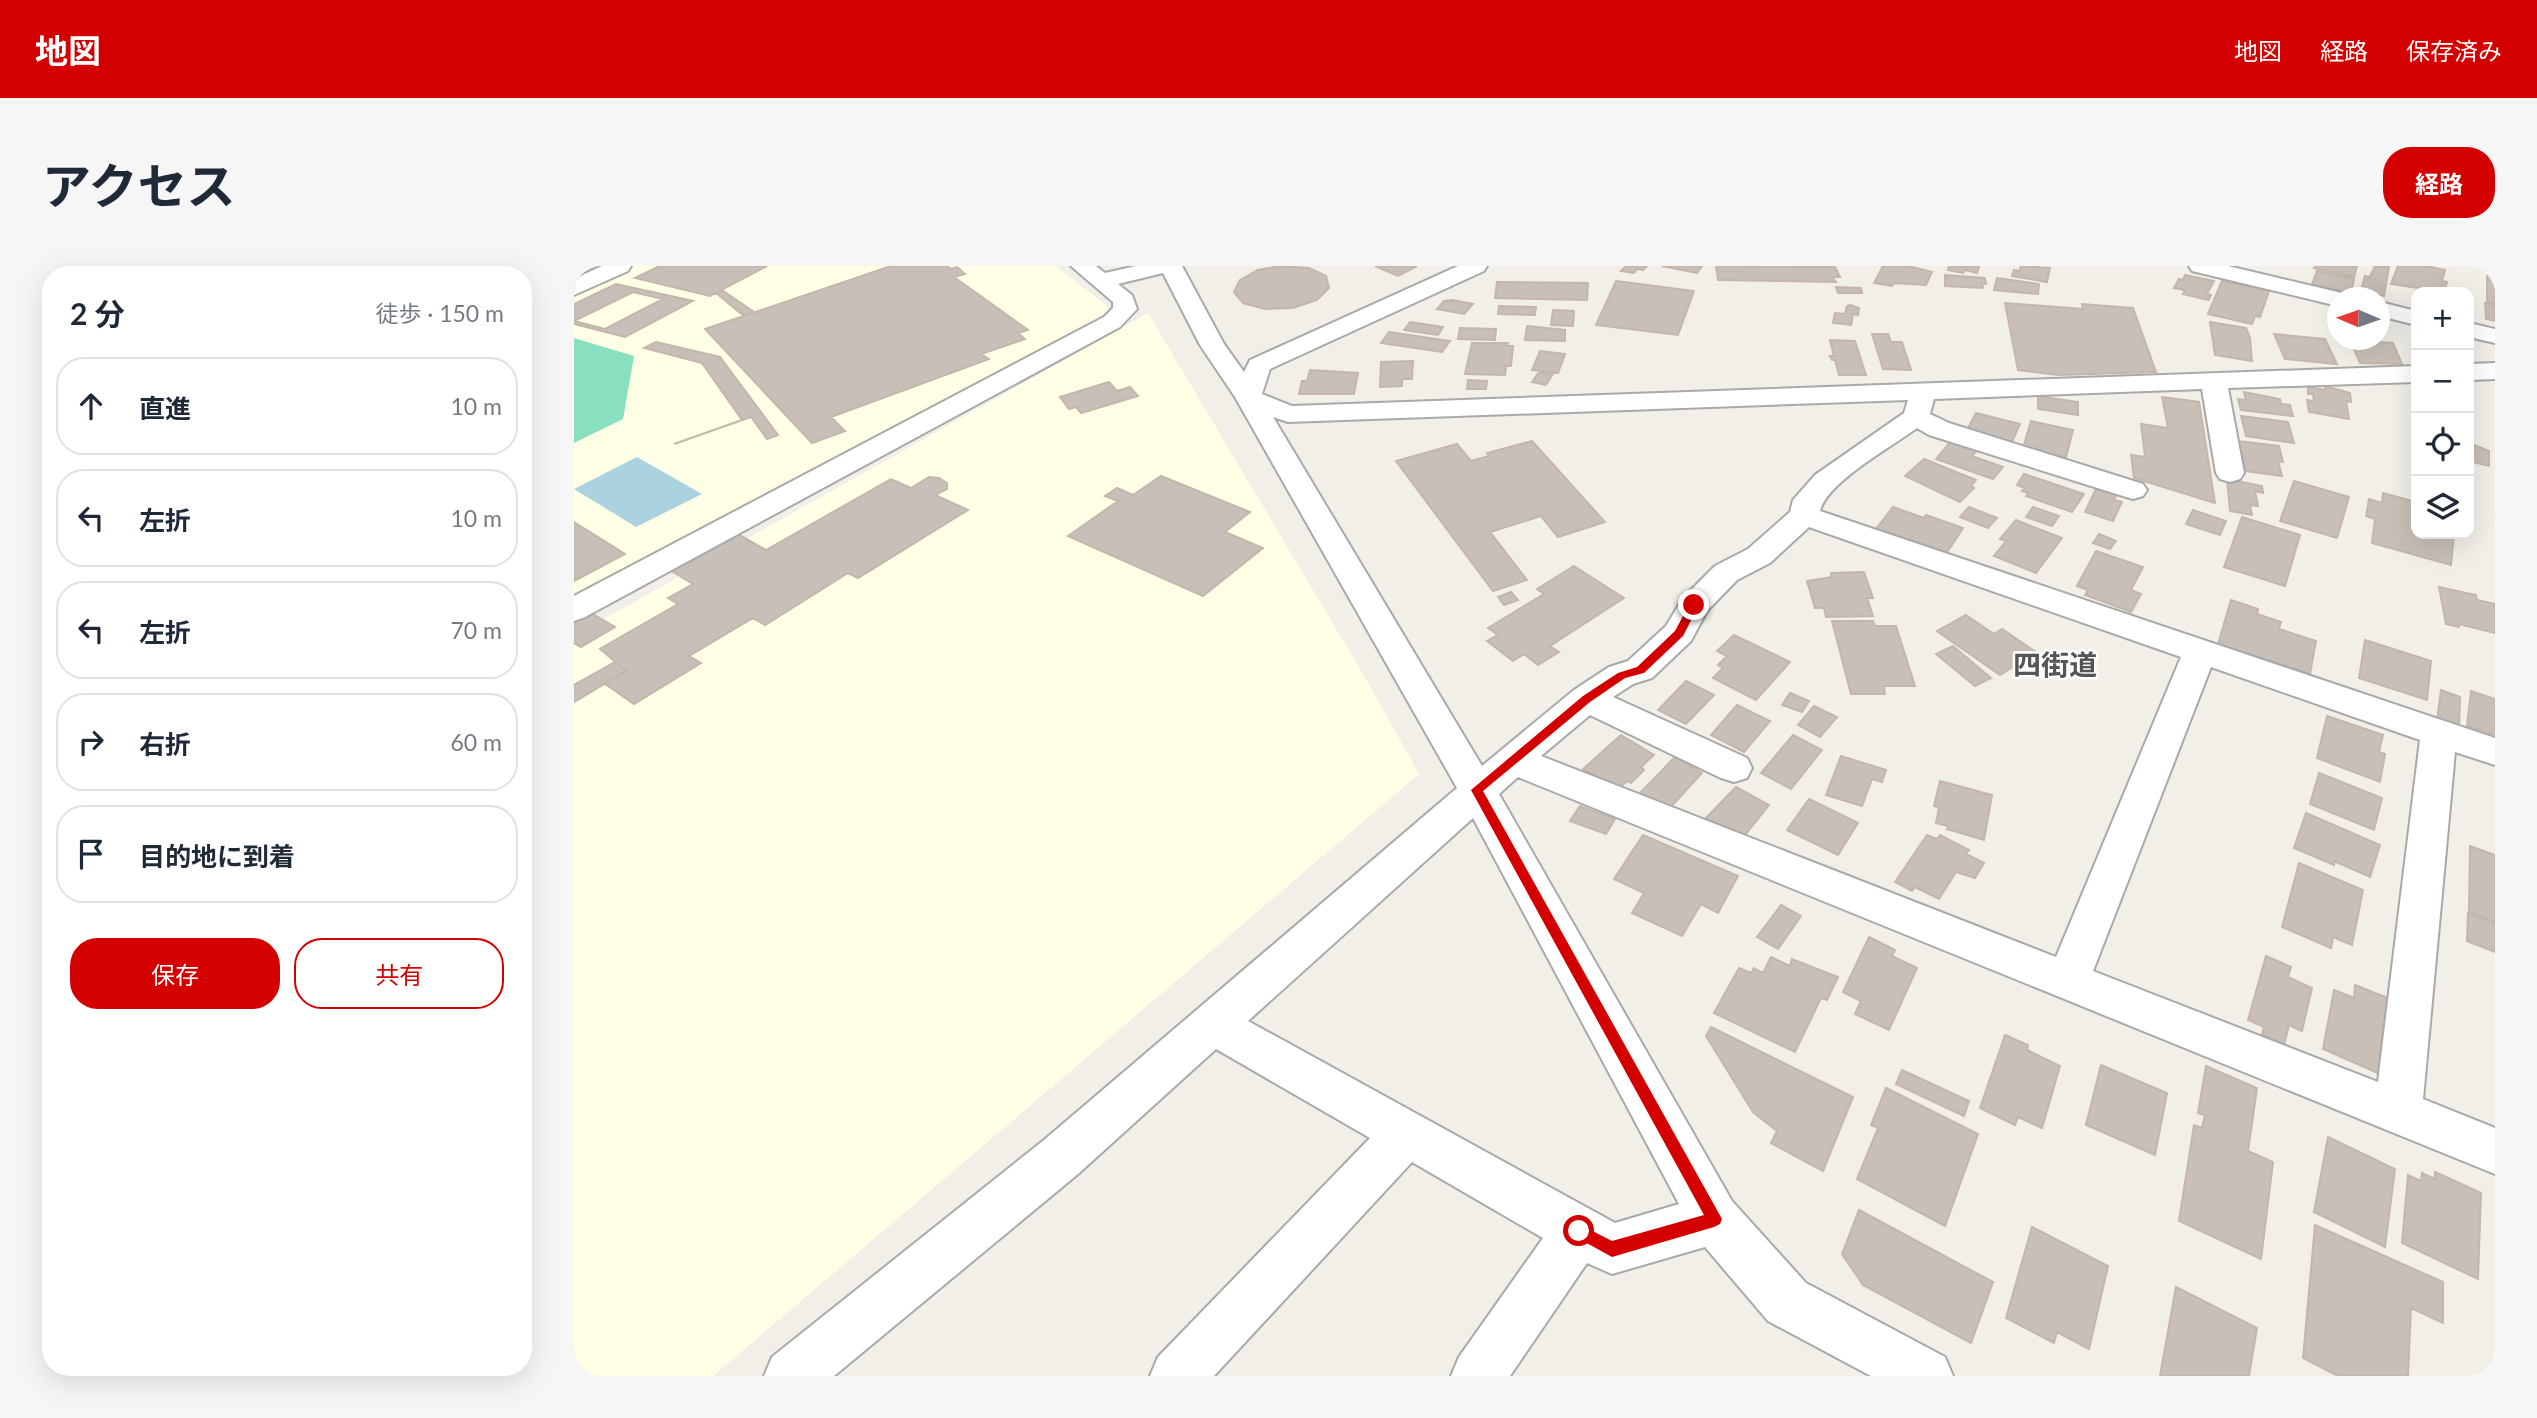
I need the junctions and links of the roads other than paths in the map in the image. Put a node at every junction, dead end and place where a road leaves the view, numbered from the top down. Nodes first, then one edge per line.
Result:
1 (620, 266) edge
2 (1164, 266) edge
3 (1171, 266) edge
4 (1476, 266) edge
5 (2200, 266) edge
6 (2301, 266) edge
7 (1092, 273) edge
8 (574, 288) edge
9 (2294, 288) junction
10 (2327, 296) edge
11 (2390, 312) edge
12 (2411, 317) edge
13 (2474, 331) edge
14 (2495, 337) edge
15 (2495, 371) edge
16 (2474, 372) edge
17 (2411, 373) edge
18 (2214, 381) junction
19 (1248, 397) junction
20 (1920, 404) junction
21 (2230, 473) dead end
22 (2133, 490) dead end
23 (1804, 515) junction
24 (574, 610) edge
25 (2200, 652) junction
26 (1586, 699) junction
27 (2439, 733) junction
28 (2495, 752) edge
29 (1513, 760) junction
30 (1734, 768) dead end
31 (1477, 790) junction
32 (2068, 981) junction
33 (1212, 1024) junction
34 (2398, 1112) junction
35 (1406, 1135) junction
36 (2495, 1150) edge
37 (1714, 1219) junction
38 (1579, 1231) junction
39 (791, 1376) edge
40 (1177, 1376) edge
41 (1478, 1376) edge
42 (1926, 1376) edge

1 - 8 street
2 - 7 street
3 - 19 street
4 - 19 street
5 - 9 street
6 - 9 street
7 - 24 street
9 - 10 street
11 - 12 street
13 - 14 street
15 - 16 street
17 - 18 street
18 - 20 street
18 - 21 street
19 - 20 street
19 - 31 street
20 - 22 street
20 - 23 street
23 - 25 street
23 - 26 street
25 - 27 street
25 - 32 street
26 - 29 street
26 - 30 street
27 - 28 street
27 - 34 street
29 - 31 street
29 - 32 street
31 - 33 street
31 - 37 street
32 - 34 street
33 - 35 street
33 - 39 street
34 - 36 street
35 - 38 street
35 - 40 street
37 - 38 street
37 - 42 street
38 - 41 street

